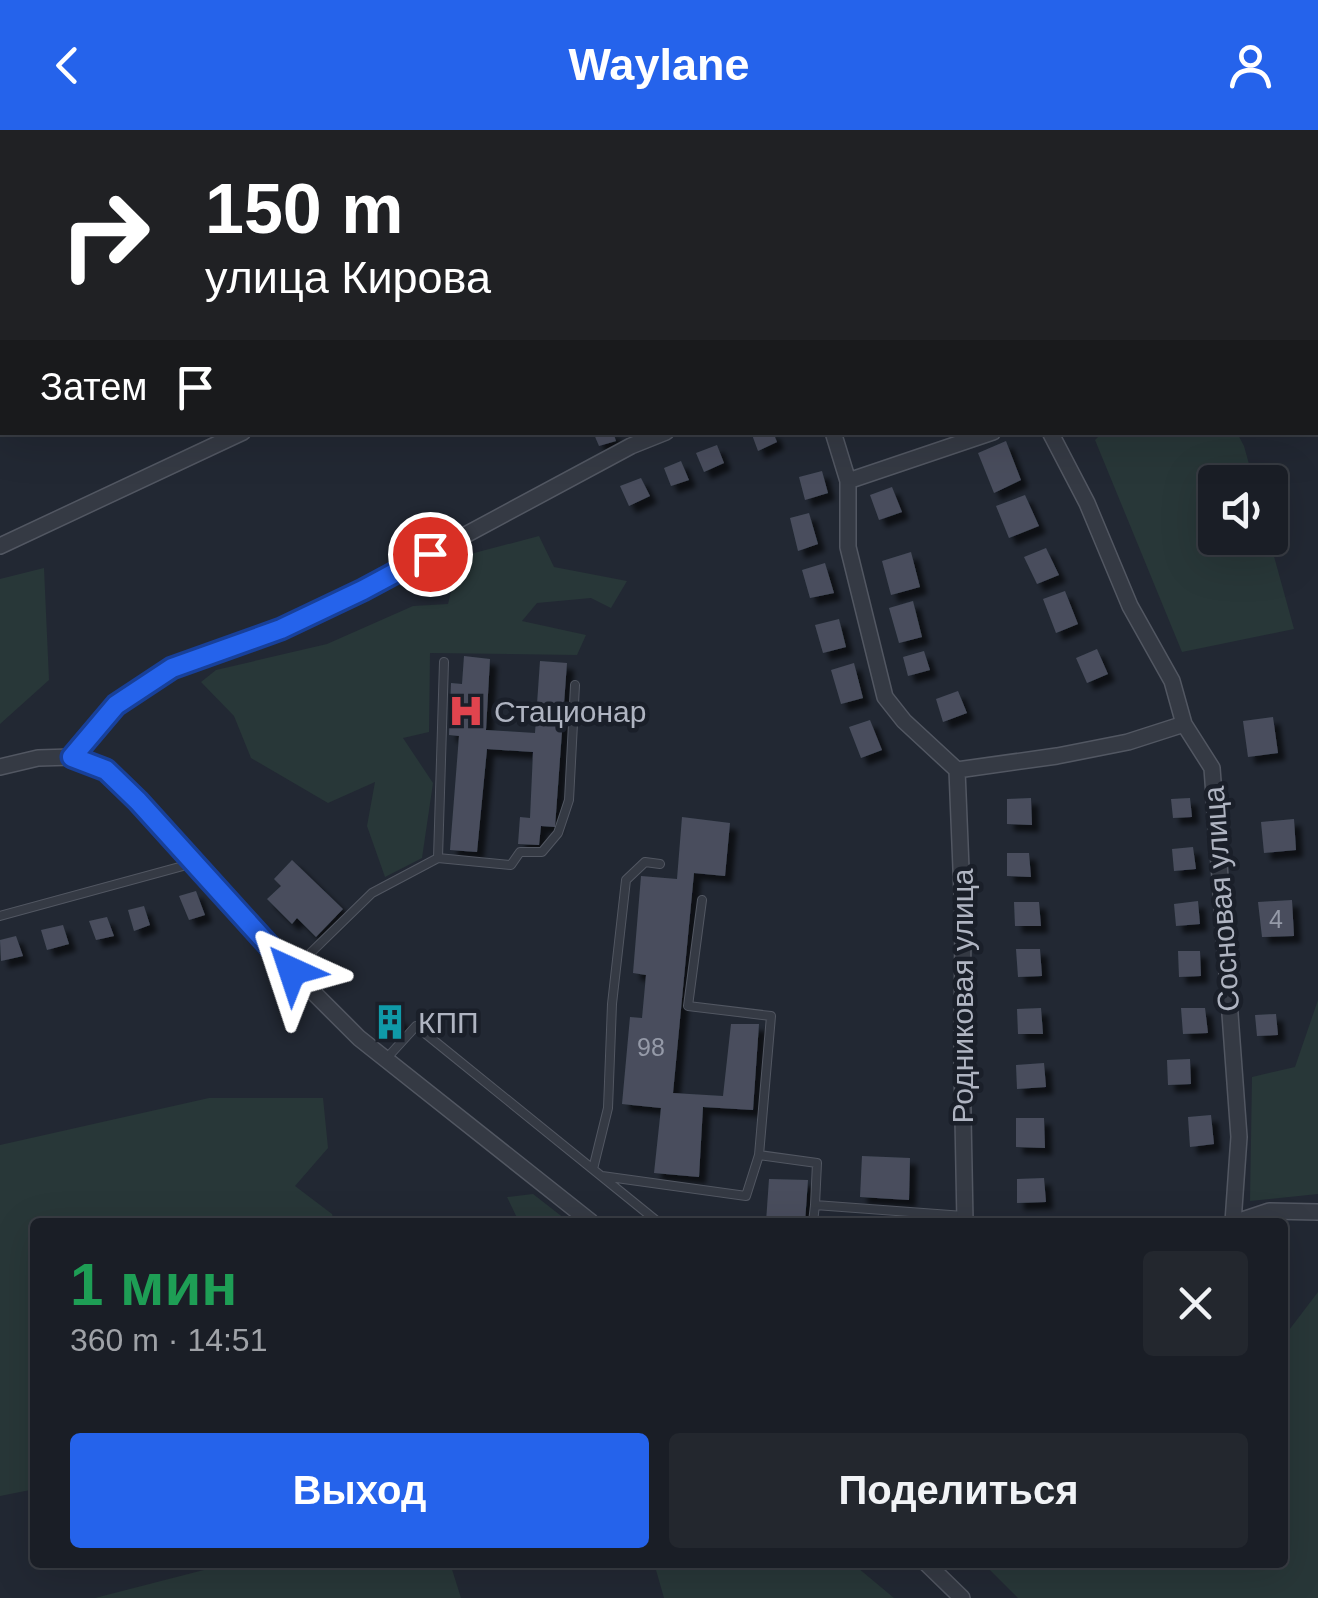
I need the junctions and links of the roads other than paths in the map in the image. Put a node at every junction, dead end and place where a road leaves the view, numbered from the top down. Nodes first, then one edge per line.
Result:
1 (237, 435) edge
2 (658, 435) edge
3 (833, 435) edge
4 (985, 435) edge
5 (1052, 435) edge
6 (848, 480) junction
7 (0, 546) edge
8 (444, 662) dead end
9 (574, 685) dead end
10 (1184, 724) junction
11 (72, 757) junction
12 (0, 767) edge
13 (957, 770) junction
14 (438, 858) junction
15 (194, 863) junction
16 (660, 864) dead end
17 (702, 900) dead end
18 (0, 916) edge
19 (292, 971) junction
20 (386, 1060) junction
21 (759, 1155) junction
22 (593, 1169) junction
23 (602, 1176) junction
24 (815, 1206) junction
25 (892, 1211) junction
26 (1318, 1212) edge
27 (586, 1218) edge
28 (653, 1218) edge
29 (814, 1218) edge
30 (892, 1218) edge
31 (948, 1218) edge
32 (964, 1218) edge
33 (1235, 1218) edge
34 (1247, 1218) edge
35 (931, 1568) edge
36 (962, 1598) edge

1 - 7 street
2 - 11 street
3 - 6 street
4 - 6 street
5 - 10 street, Сосновая улица
6 - 13 street
8 - 14 lane
9 - 14 lane
10 - 13 street
10 - 33 street, Сосновая улица
11 - 12 street
11 - 15 street
13 - 32 street, Родниковая улица
14 - 19 lane
15 - 18 lane
15 - 19 street
16 - 22 lane
17 - 21 lane
19 - 20 street
20 - 22 lane
20 - 27 street
21 - 23 lane
21 - 24 lane
22 - 23 lane
23 - 28 lane
24 - 25 lane
24 - 29 lane
25 - 30 lane
25 - 31 lane
26 - 34 street
35 - 36 street

